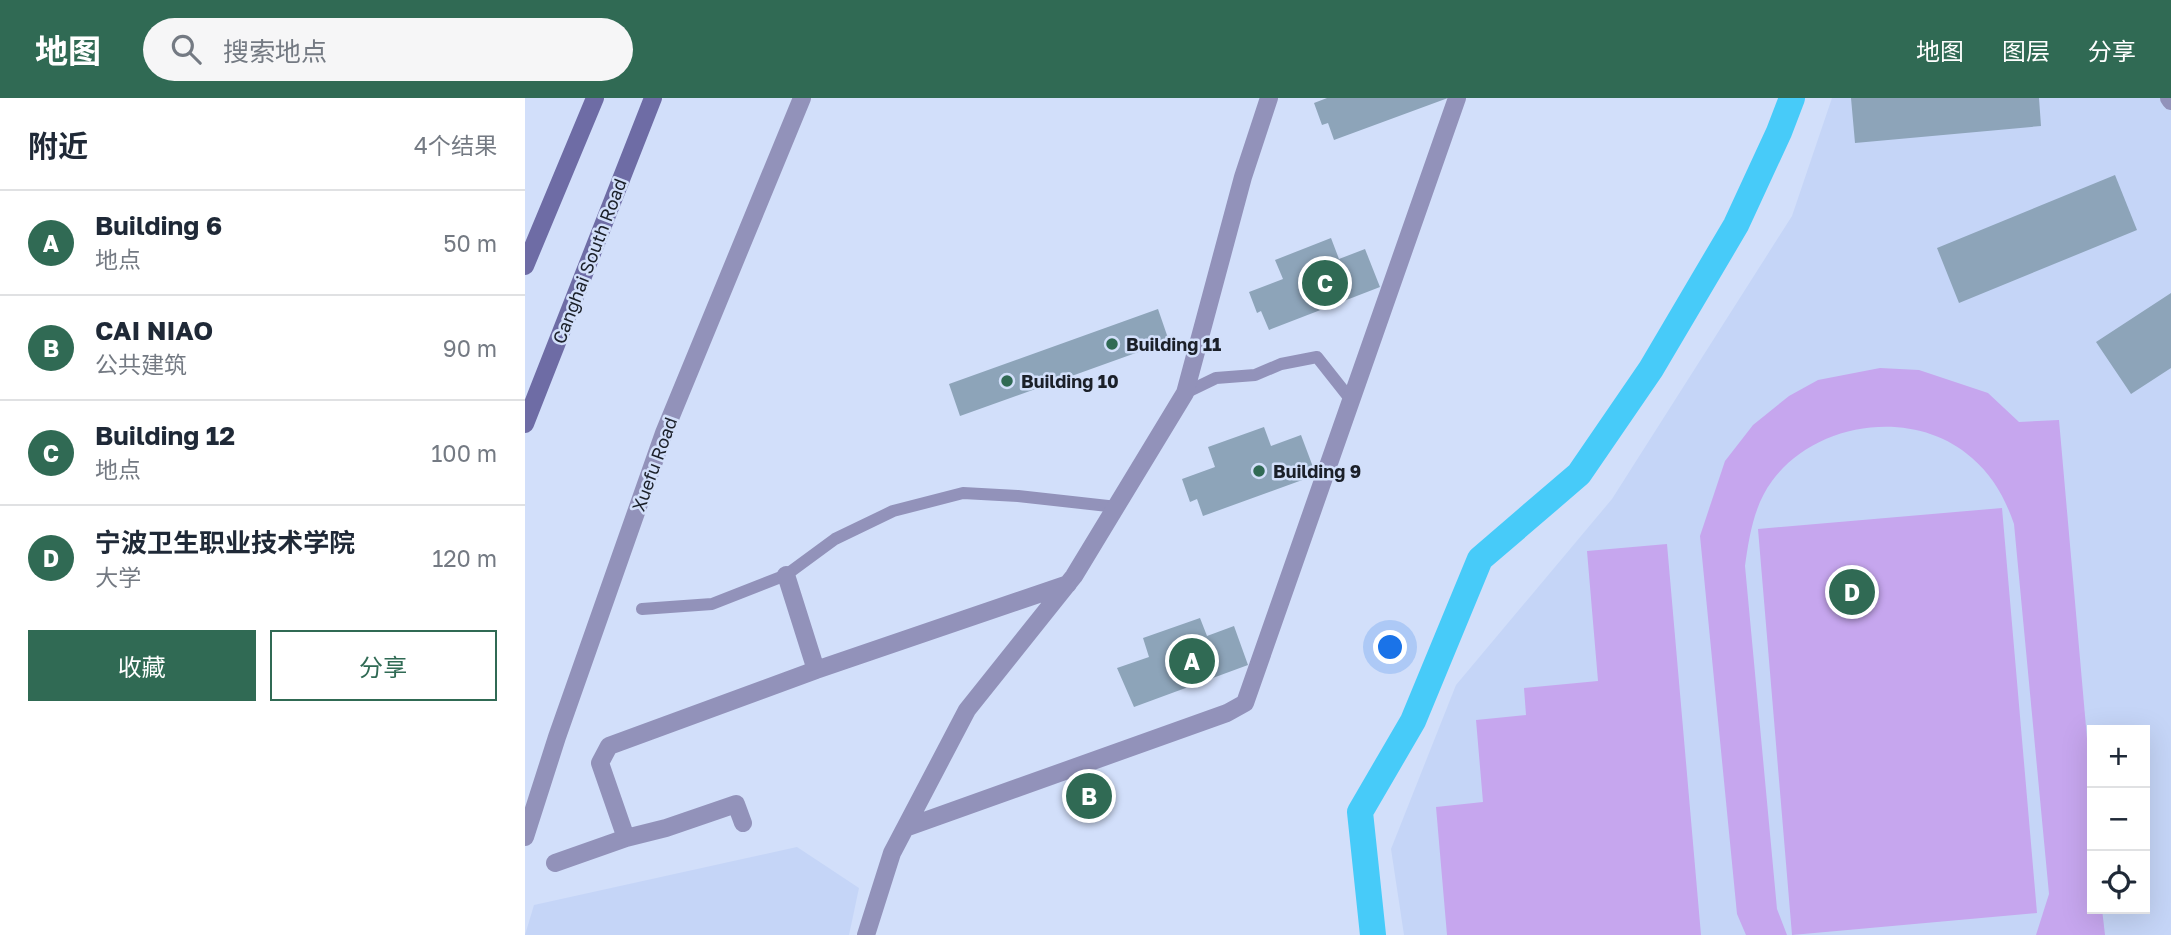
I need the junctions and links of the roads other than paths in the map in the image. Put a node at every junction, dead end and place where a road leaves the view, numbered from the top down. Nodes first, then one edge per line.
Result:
1 (595, 98) edge
2 (653, 98) edge
3 (803, 98) edge
4 (1269, 98) edge
5 (1457, 98) edge
6 (525, 266) edge
7 (1185, 393) junction
8 (1351, 400) junction
9 (525, 424) edge
10 (1117, 508) junction
11 (786, 575) junction
12 (1068, 584) junction
13 (642, 609) dead end
14 (816, 670) junction
15 (743, 823) dead end
16 (905, 828) junction
17 (525, 837) edge
18 (626, 838) junction
19 (555, 863) dead end
20 (866, 935) edge

1 - 6 main road
2 - 9 main road, Canghai South Road
3 - 17 street, Xuefu Road
4 - 7 street
5 - 8 street
7 - 8 lane
7 - 10 street
8 - 16 street
10 - 11 lane
10 - 12 street
11 - 13 lane
11 - 14 street
12 - 14 street
12 - 16 street
14 - 18 street
15 - 18 street
16 - 20 street
18 - 19 street

